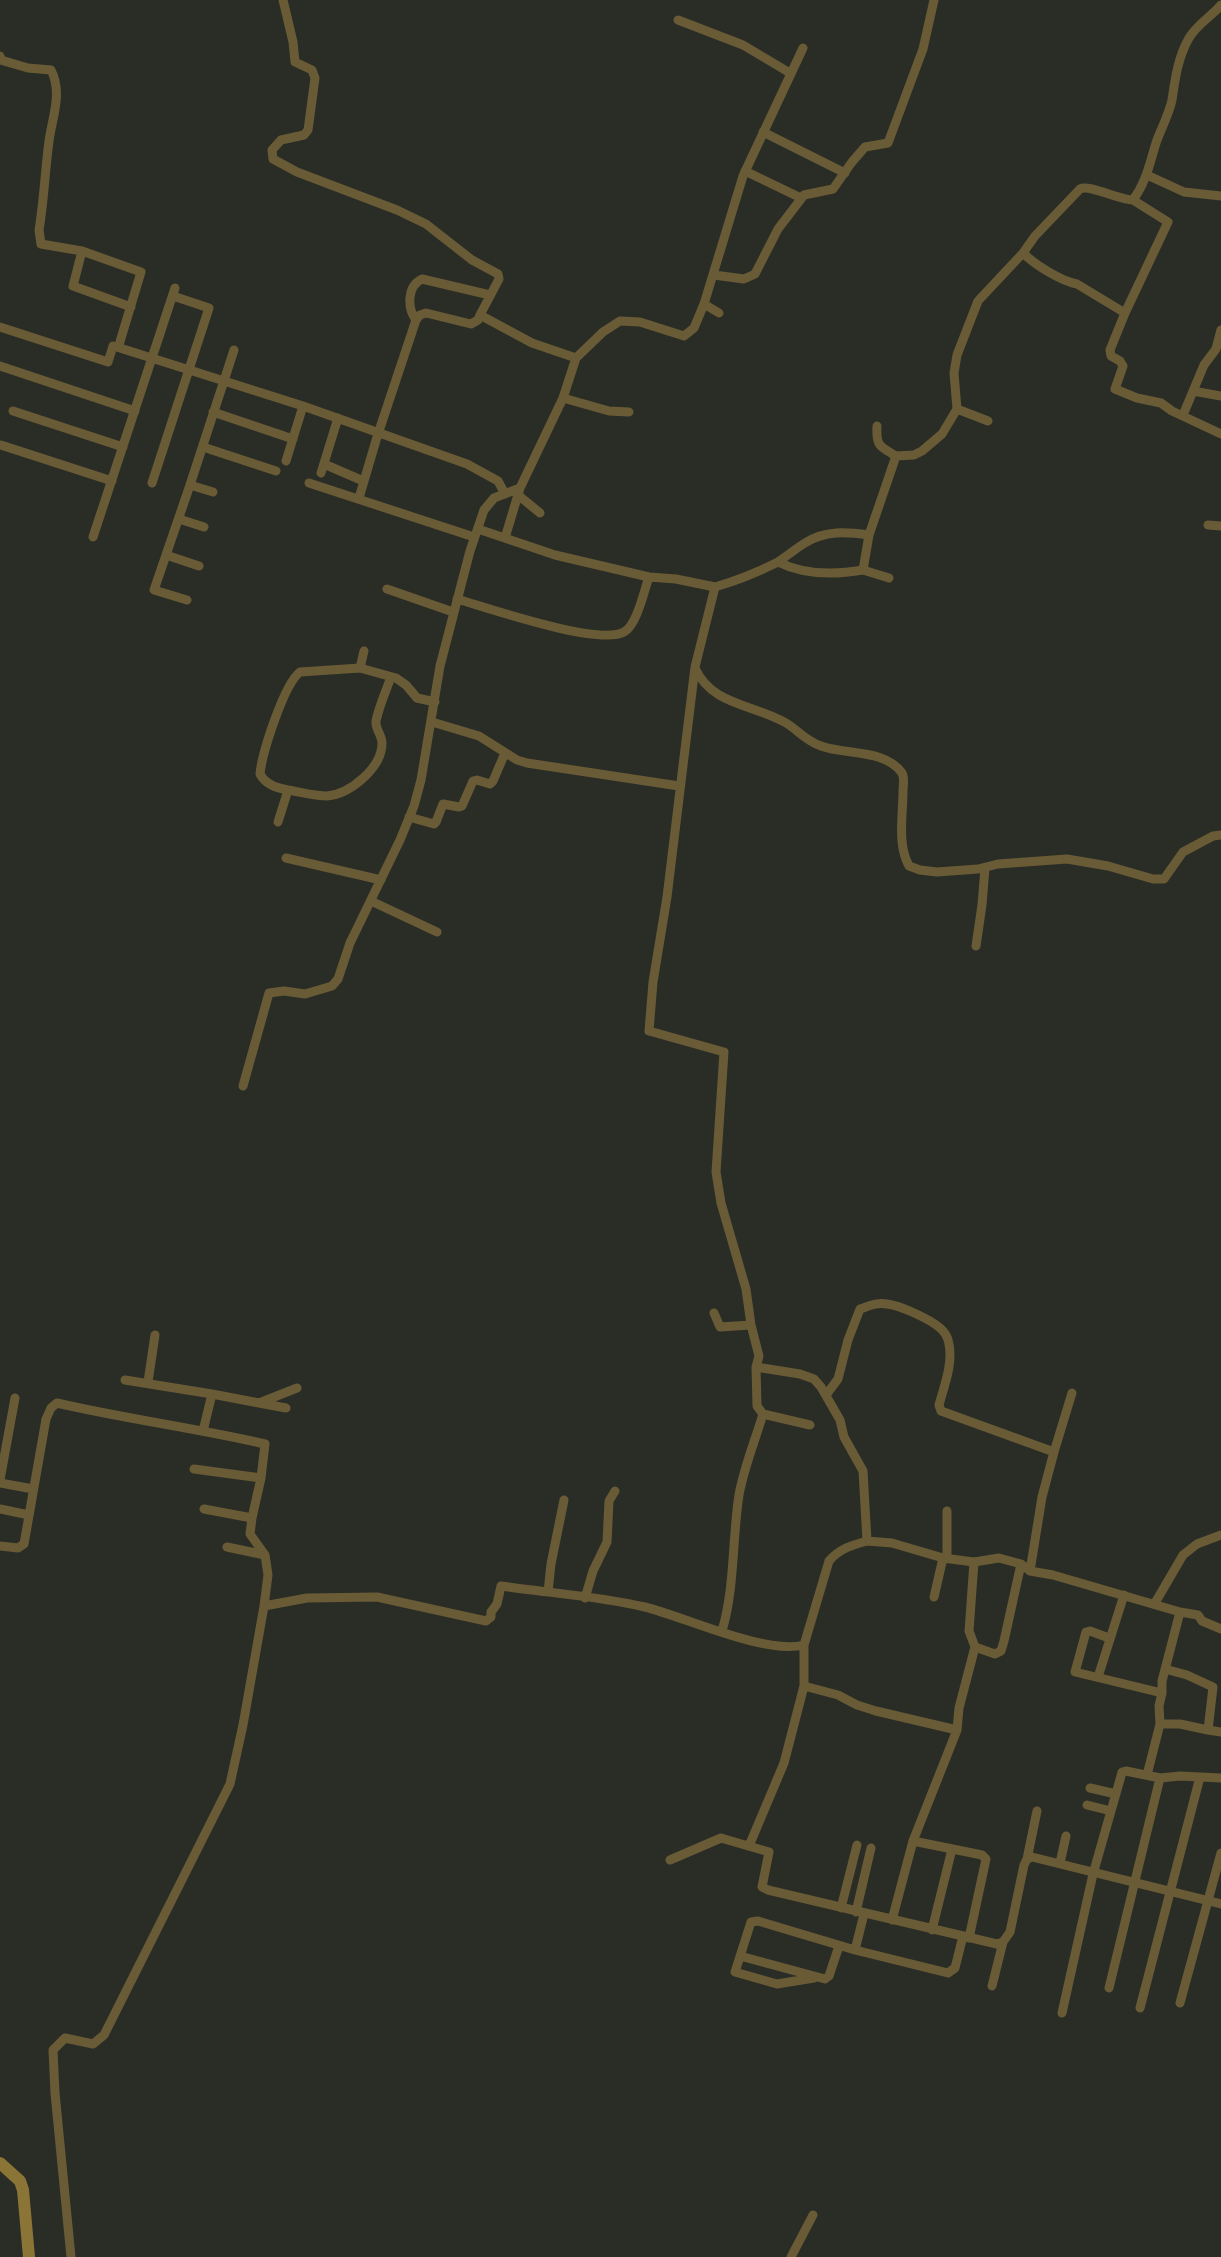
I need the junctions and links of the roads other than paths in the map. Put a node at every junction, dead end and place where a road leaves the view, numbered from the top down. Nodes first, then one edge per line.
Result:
1 (282, 0) edge
2 (934, 0) edge
3 (1221, 5) edge
4 (678, 20) dead end
5 (803, 48) dead end
6 (0, 56) edge
7 (790, 73) junction
8 (763, 132) junction
9 (745, 171) junction
10 (845, 173) junction
11 (1147, 176) junction
12 (1221, 196) edge
13 (801, 198) junction
14 (1133, 200) junction
15 (82, 251) junction
16 (1023, 253) junction
17 (714, 275) junction
18 (490, 295) junction
19 (704, 304) junction
20 (131, 307) junction
21 (719, 313) dead end
22 (1125, 313) junction
23 (480, 315) junction
24 (416, 320) junction
25 (0, 327) edge
26 (1221, 330) edge
27 (120, 348) junction
28 (234, 350) dead end
29 (576, 358) junction
30 (153, 359) junction
31 (0, 366) edge
32 (189, 370) junction
33 (224, 381) junction
34 (1193, 391) junction
35 (1221, 396) edge
36 (563, 398) junction
37 (303, 406) junction
38 (957, 409) junction
39 (13, 411) dead end
40 (135, 411) junction
41 (214, 412) junction
42 (629, 412) dead end
43 (1183, 415) junction
44 (338, 418) junction
45 (988, 421) dead end
46 (877, 426) dead end
47 (378, 432) junction
48 (1221, 434) edge
49 (293, 439) junction
50 (1, 445) edge
51 (123, 447) junction
52 (203, 447) junction
53 (896, 456) junction
54 (286, 461) dead end
55 (276, 471) dead end
56 (361, 480) dead end
57 (112, 481) junction
58 (152, 482) dead end
59 (309, 483) dead end
60 (190, 485) junction
61 (519, 491) junction
62 (213, 492) dead end
63 (505, 494) junction
64 (359, 498) junction
65 (540, 513) dead end
66 (179, 519) junction
67 (1208, 525) dead end
68 (1221, 526) edge
69 (204, 527) dead end
70 (476, 533) junction
71 (869, 534) junction
72 (93, 537) dead end
73 (505, 538) junction
74 (166, 555) junction
75 (778, 562) junction
76 (199, 566) dead end
77 (863, 570) junction
78 (649, 577) junction
79 (889, 578) dead end
80 (715, 587) junction
81 (387, 589) dead end
82 (457, 599) junction
83 (187, 600) dead end
84 (453, 612) junction
85 (364, 651) dead end
86 (695, 667) junction
87 (360, 668) junction
88 (391, 677) junction
89 (435, 702) junction
90 (432, 722) junction
91 (505, 753) junction
92 (680, 786) junction
93 (288, 790) junction
94 (410, 816) junction
95 (278, 822) dead end
96 (1221, 835) edge
97 (286, 858) dead end
98 (985, 868) junction
99 (381, 880) junction
100 (371, 901) junction
101 (437, 932) dead end
102 (976, 946) dead end
103 (243, 1086) dead end
104 (714, 1313) dead end
105 (751, 1325) junction
106 (155, 1335) dead end
107 (756, 1367) junction
108 (125, 1380) dead end
109 (148, 1382) junction
110 (298, 1388) dead end
111 (1072, 1393) dead end
112 (212, 1394) junction
113 (826, 1395) junction
114 (15, 1398) dead end
115 (259, 1403) junction
116 (286, 1408) dead end
117 (763, 1414) junction
118 (810, 1425) dead end
119 (203, 1431) junction
120 (1054, 1452) junction
121 (194, 1469) dead end
122 (261, 1478) junction
123 (0, 1482) edge
124 (32, 1489) junction
125 (615, 1491) dead end
126 (564, 1500) dead end
127 (0, 1509) edge
128 (204, 1509) dead end
129 (948, 1511) dead end
130 (29, 1515) junction
131 (252, 1518) junction
132 (1221, 1535) edge
133 (866, 1541) junction
134 (0, 1546) edge
135 (227, 1547) dead end
136 (264, 1555) junction
137 (945, 1558) junction
138 (974, 1562) junction
139 (1021, 1564) junction
140 (1030, 1571) junction
141 (548, 1592) junction
142 (1124, 1596) junction
143 (934, 1597) dead end
144 (585, 1598) junction
145 (1155, 1603) junction
146 (264, 1606) junction
147 (1180, 1612) junction
148 (1221, 1629) edge
149 (722, 1631) junction
150 (1109, 1638) junction
151 (804, 1645) junction
152 (975, 1647) junction
153 (1165, 1669) junction
154 (1098, 1677) junction
155 (804, 1686) junction
156 (1162, 1693) junction
157 (1160, 1724) junction
158 (957, 1730) junction
159 (1208, 1730) junction
160 (1221, 1732) edge
161 (1147, 1775) junction
162 (1200, 1777) junction
163 (1160, 1778) junction
164 (1221, 1778) edge
165 (1090, 1788) dead end
166 (1116, 1794) junction
167 (1087, 1805) dead end
168 (1037, 1811) dead end
169 (1111, 1811) junction
170 (1066, 1836) dead end
171 (912, 1841) junction
172 (857, 1845) dead end
173 (749, 1846) junction
174 (871, 1848) dead end
175 (952, 1849) junction
176 (1221, 1853) edge
177 (1027, 1859) junction
178 (670, 1860) dead end
179 (1060, 1863) junction
180 (1093, 1874) junction
181 (1135, 1883) junction
182 (1172, 1892) junction
183 (1208, 1901) junction
184 (1221, 1904) edge
185 (840, 1908) junction
186 (859, 1913) junction
187 (892, 1920) junction
188 (932, 1930) junction
189 (966, 1937) junction
190 (1003, 1942) junction
191 (840, 1946) junction
192 (854, 1950) junction
193 (740, 1956) junction
194 (782, 1968) junction
195 (814, 1978) junction
196 (777, 1984) junction
197 (992, 1986) dead end
198 (1110, 1988) dead end
199 (1180, 2003) dead end
200 (1140, 2008) dead end
201 (1062, 2012) dead end
202 (0, 2163) edge
203 (813, 2215) dead end
204 (29, 2257) edge
205 (71, 2257) edge
206 (791, 2257) edge

1 - 18 street
2 - 10 street
3 - 11 street
4 - 7 street
5 - 7 street
6 - 15 street
7 - 8 street
8 - 9 street
8 - 10 street
9 - 13 street
9 - 17 street
10 - 13 street
11 - 12 street
11 - 14 street
13 - 17 street
14 - 16 street
14 - 22 street
15 - 20 street
15 - 20 street
16 - 22 street
16 - 38 street
17 - 19 street
18 - 23 street
18 - 24 street
19 - 21 street
19 - 29 street
20 - 27 street
22 - 43 street
23 - 24 street
23 - 29 street
24 - 47 street
25 - 27 street
26 - 34 street
27 - 30 street
28 - 33 street
29 - 36 street
30 - 32 street
30 - 32 street
30 - 40 street
31 - 40 street
32 - 33 street
32 - 58 street
33 - 37 street
33 - 41 street
34 - 35 street
34 - 43 street
36 - 42 street
36 - 61 street
37 - 44 street
37 - 49 street
38 - 45 street
38 - 53 street
39 - 51 street
40 - 51 street
41 - 49 street
41 - 52 street
43 - 48 street
44 - 47 street
44 - 56 street
46 - 53 street
47 - 63 street
47 - 64 street
49 - 54 street
50 - 57 street
51 - 57 street
52 - 55 street
52 - 60 street
53 - 71 street
57 - 72 street
59 - 64 street
60 - 62 street
60 - 66 street
61 - 63 street
61 - 65 street
61 - 73 street
63 - 70 street
64 - 70 street
66 - 69 street
66 - 74 street
67 - 68 street
70 - 73 street
70 - 82 street
71 - 75 street
71 - 77 street
73 - 78 street
74 - 76 street
74 - 83 street
75 - 77 street
75 - 80 street
77 - 79 street
78 - 80 street
78 - 82 street
80 - 86 street
81 - 84 street
82 - 84 street
84 - 89 street
85 - 87 street
86 - 92 street
86 - 98 street
87 - 88 street
87 - 93 street
88 - 89 street
88 - 93 street
89 - 90 street
90 - 91 street
90 - 94 street
91 - 92 street
91 - 94 street
92 - 105 street
93 - 95 street
94 - 99 street
96 - 98 street
97 - 99 street
98 - 102 street
99 - 100 street
100 - 101 street
100 - 103 street
104 - 105 street
105 - 107 street
106 - 109 street
107 - 113 street
107 - 117 street
108 - 109 street
109 - 112 street
110 - 115 street
111 - 120 street
112 - 115 street
112 - 119 street
113 - 120 street
113 - 133 street
114 - 123 street
115 - 116 street
117 - 118 street
117 - 149 street
119 - 122 street
119 - 124 street
120 - 140 street
121 - 122 street
122 - 131 street
123 - 124 street
124 - 130 street
125 - 144 street
126 - 141 street
127 - 130 street
128 - 131 street
129 - 137 street
130 - 134 street
131 - 136 street
132 - 145 street
133 - 137 street
133 - 151 street
135 - 136 street
136 - 146 street
137 - 138 street
137 - 143 street
138 - 139 street
138 - 152 street
139 - 140 street
139 - 152 street
140 - 142 street
141 - 144 street
141 - 146 street
142 - 145 street
142 - 150 street
144 - 149 street
145 - 147 street
146 - 205 street
147 - 148 street
147 - 153 street
149 - 151 street
150 - 154 street
150 - 154 street
151 - 155 street
152 - 158 street
153 - 156 street
153 - 159 street
154 - 156 street
155 - 158 street
155 - 173 street
156 - 157 street
157 - 159 street
157 - 161 street
158 - 171 street
159 - 160 street
161 - 163 street
161 - 166 street
162 - 163 street
162 - 164 street
162 - 182 street
163 - 181 street
165 - 166 street
166 - 169 street
167 - 169 street
168 - 177 street
169 - 180 street
170 - 179 street
171 - 175 street
171 - 187 street
172 - 185 street
173 - 178 street
173 - 185 street
174 - 186 street
175 - 188 street
175 - 189 street
176 - 183 street
177 - 179 street
177 - 190 street
179 - 180 street
180 - 181 street
180 - 201 street
181 - 182 street
181 - 198 street
182 - 183 street
182 - 200 street
183 - 184 street
183 - 199 street
185 - 186 street
186 - 187 street
186 - 192 street
187 - 188 street
188 - 189 street
189 - 190 street
189 - 192 street
190 - 197 street
191 - 192 street
191 - 193 street
191 - 195 street
193 - 194 street
193 - 196 street
194 - 195 street
194 - 196 street
195 - 196 street
202 - 204 street
203 - 206 street

